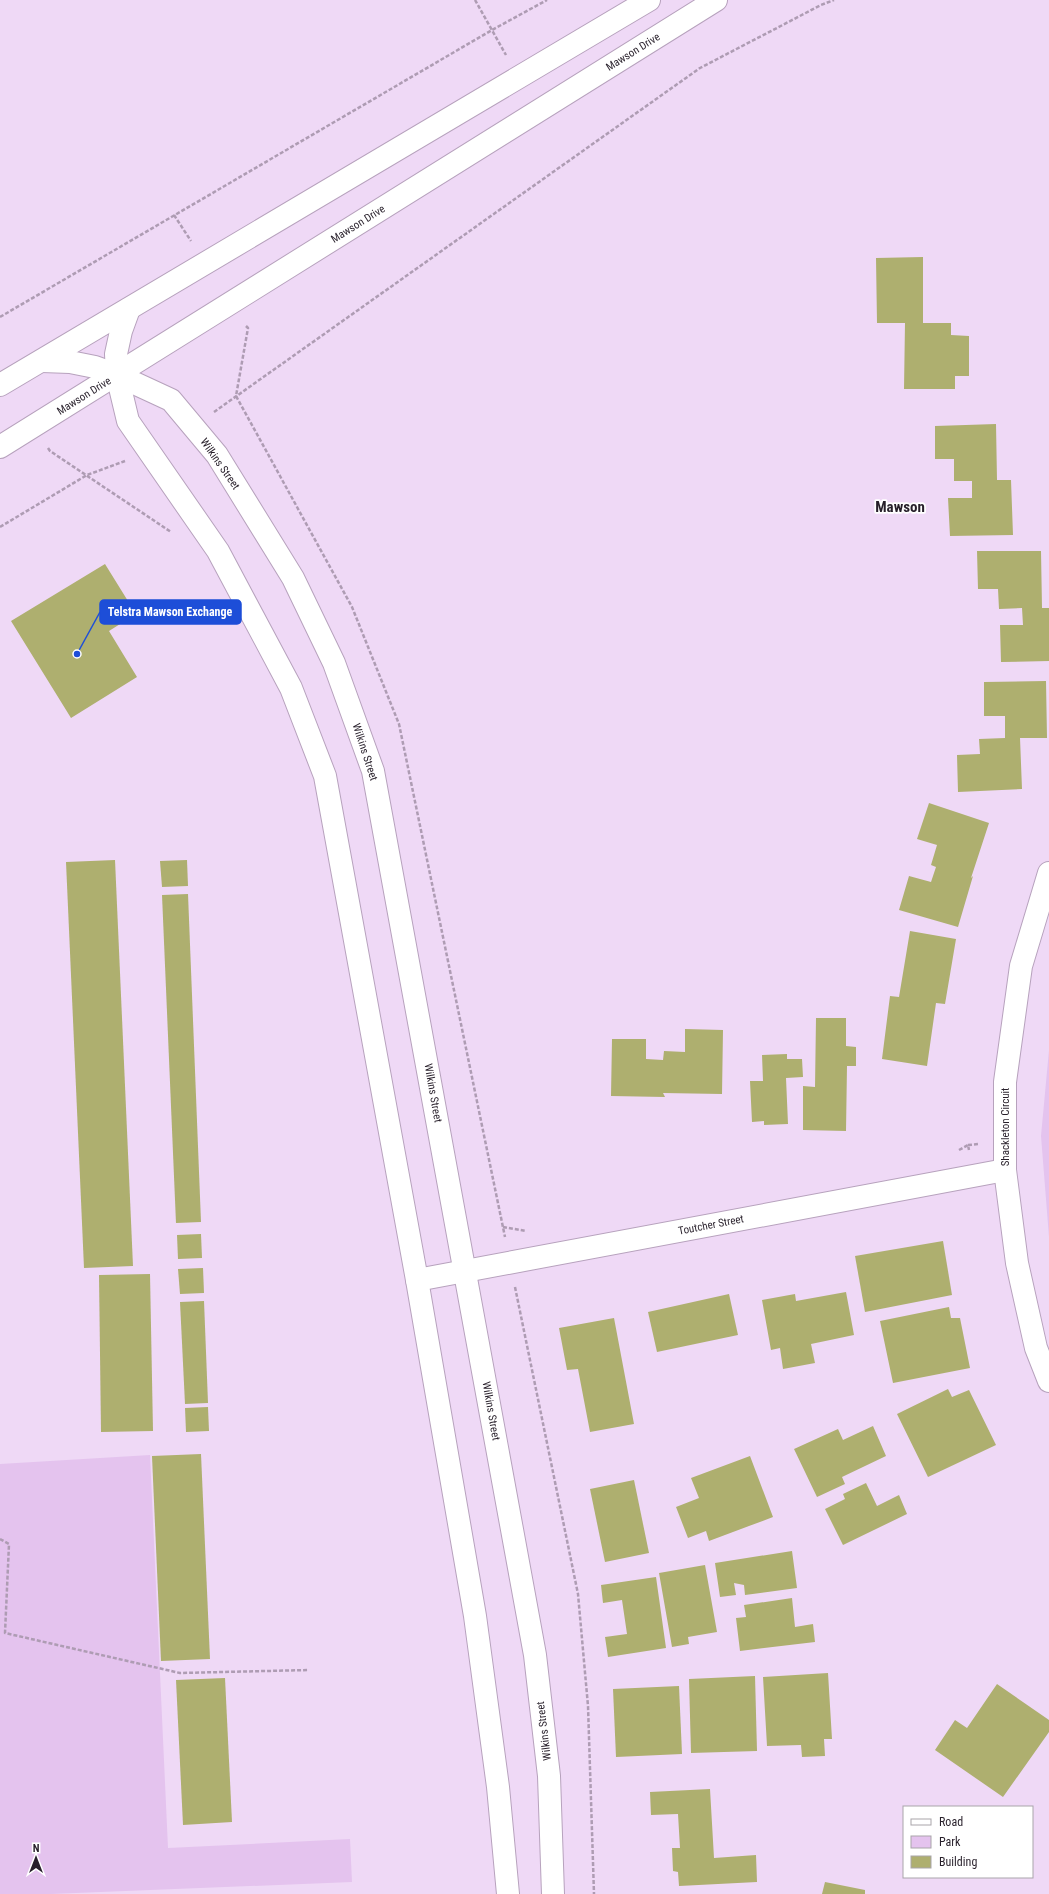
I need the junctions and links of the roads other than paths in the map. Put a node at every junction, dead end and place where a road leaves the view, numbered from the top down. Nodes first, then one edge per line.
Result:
1 (649, 0) edge
2 (716, 0) edge
3 (129, 309) junction
4 (42, 361) junction
5 (118, 375) junction
6 (0, 385) edge
7 (0, 447) edge
8 (1049, 873) edge
9 (1005, 1170) junction
10 (466, 1271) junction
11 (417, 1280) junction
12 (1049, 1381) edge
13 (508, 1894) edge
14 (553, 1894) edge

1 - 3 street
2 - 5 street, Mawson Drive
3 - 4 street
3 - 5 street
4 - 5 street, Wilkins Street
4 - 6 street
5 - 7 street, Mawson Drive
5 - 10 street, Wilkins Street
5 - 11 street
8 - 9 street, Shackleton Circuit
9 - 10 street, Toutcher Street
9 - 12 street, Shackleton Circuit
10 - 11 street, Toutcher Street
10 - 14 street, Wilkins Street
11 - 13 street

